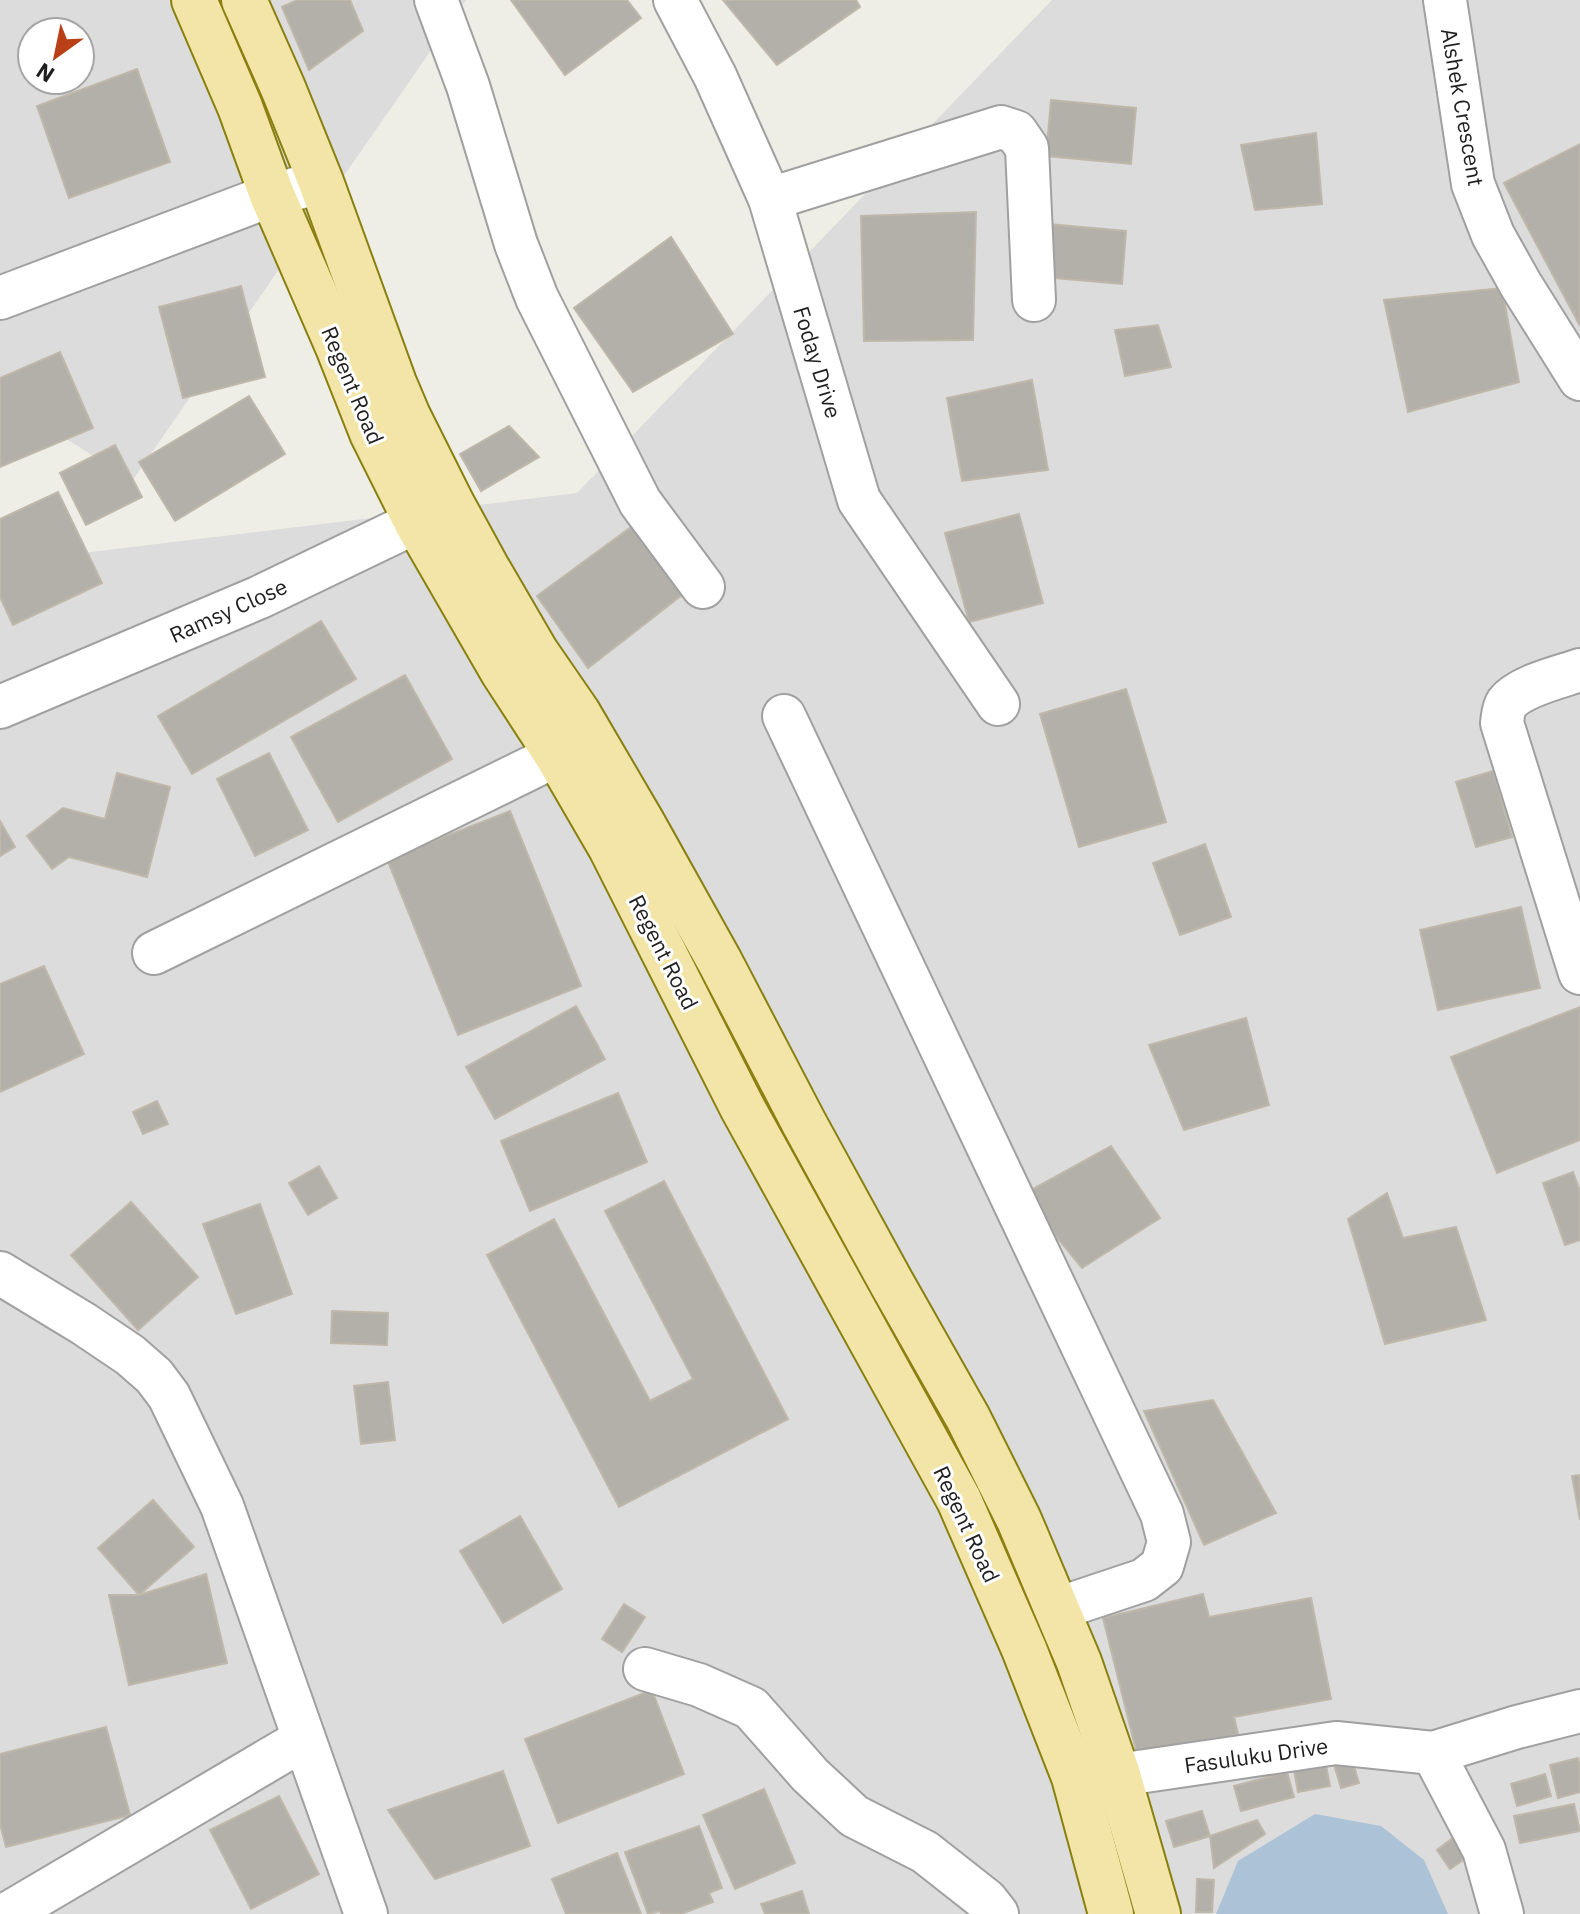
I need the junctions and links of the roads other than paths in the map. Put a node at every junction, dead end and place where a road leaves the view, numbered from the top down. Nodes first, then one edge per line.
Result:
1 (194, 0) edge
2 (244, 0) edge
3 (436, 0) edge
4 (675, 0) edge
5 (1445, 0) edge
6 (321, 182) junction
7 (272, 195) junction
8 (770, 199) junction
9 (0, 298) edge
10 (1034, 300) dead end
11 (1580, 379) edge
12 (434, 514) junction
13 (703, 587) dead end
14 (1580, 670) edge
15 (998, 704) dead end
16 (0, 707) edge
17 (784, 716) dead end
18 (557, 755) junction
19 (154, 953) dead end
20 (1580, 973) edge
21 (730, 981) junction
22 (689, 1000) junction
23 (804, 1123) junction
24 (762, 1141) junction
25 (0, 1273) edge
26 (1057, 1609) junction
27 (645, 1669) dead end
28 (1580, 1711) edge
29 (304, 1739) junction
30 (1433, 1753) junction
31 (1118, 1775) junction
32 (7, 1914) edge
33 (366, 1914) edge
34 (997, 1914) edge
35 (1111, 1914) edge
36 (1158, 1914) edge
37 (1502, 1914) edge

1 - 7 main road, Regent Road
2 - 6 main road, Regent Road
3 - 13 street
4 - 8 street, Foday Drive
5 - 11 street, Alshek Crescent
6 - 7 street
6 - 12 main road, Regent Road
7 - 9 street
7 - 12 main road, Regent Road
8 - 10 street
8 - 15 street, Foday Drive
12 - 16 street, Ramsy Close
12 - 18 main road, Regent Road
12 - 21 main road, Regent Road
14 - 20 street
17 - 26 street
18 - 19 street
18 - 22 main road, Regent Road
21 - 22 main road
21 - 23 main road, Regent Road
22 - 24 main road, Regent Road
23 - 24 main road
23 - 26 main road, Regent Road
24 - 35 main road, Regent Road
25 - 29 street
26 - 31 main road, Regent Road
27 - 34 street
28 - 30 street, Fasuluku Drive
29 - 32 street
29 - 33 street
30 - 31 street, Fasuluku Drive
30 - 37 street
31 - 36 main road, Regent Road

